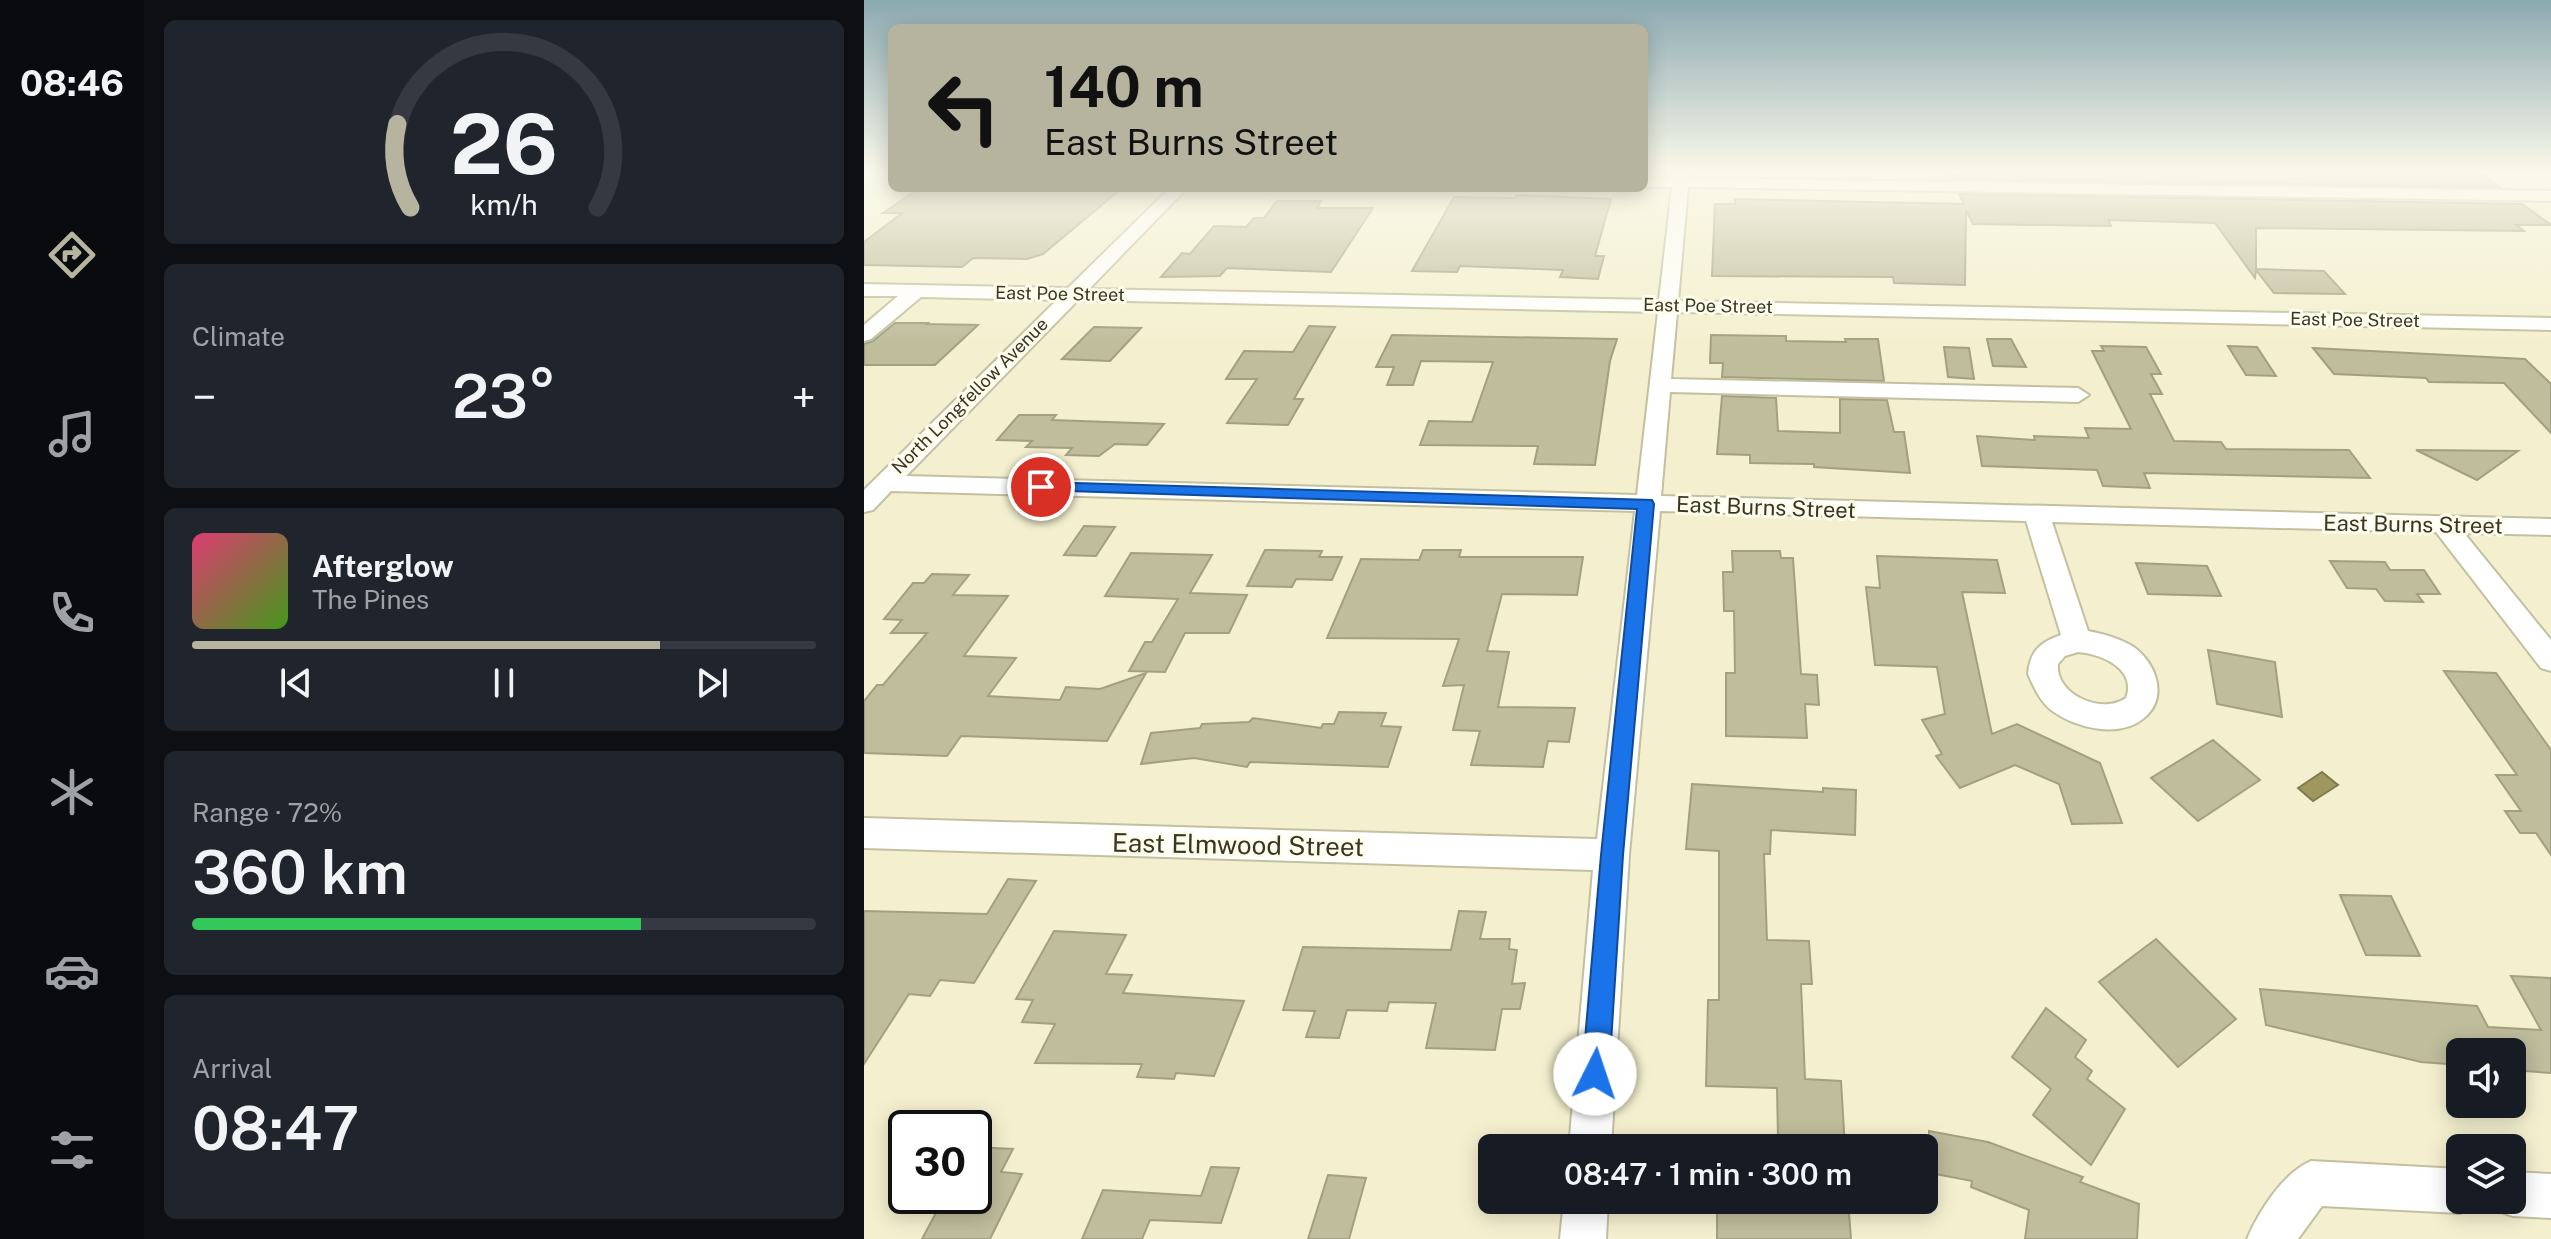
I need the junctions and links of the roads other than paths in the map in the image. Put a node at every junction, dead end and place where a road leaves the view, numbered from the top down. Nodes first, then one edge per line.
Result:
1 (1138, 228) edge
2 (1676, 228) edge
3 (864, 290) edge
4 (916, 291) junction
5 (1071, 294) junction
6 (1667, 305) junction
7 (2551, 324) edge
8 (864, 335) edge
9 (1659, 385) junction
10 (2078, 395) dead end
11 (884, 483) junction
12 (864, 504) edge
13 (1646, 504) junction
14 (2037, 515) junction
15 (2443, 524) junction
16 (2551, 527) edge
17 (2077, 641) dead end
18 (2551, 660) edge
19 (864, 833) edge
20 (1612, 855) junction
21 (1591, 1134) edge
22 (2446, 1190) edge
23 (2526, 1195) edge
24 (2551, 1196) edge
25 (1585, 1214) edge
26 (1583, 1239) edge
27 (2270, 1239) edge

1 - 5 street, North Longfellow Avenue
2 - 6 street
3 - 4 street, East Poe Street
4 - 5 street, East Poe Street
4 - 8 street
5 - 6 street, East Poe Street
5 - 11 street, North Longfellow Avenue
6 - 7 street, East Poe Street
6 - 9 street
9 - 10 street
9 - 13 street
11 - 12 street, North Longfellow Avenue
11 - 13 street, East Burns Street
13 - 14 street, East Burns Street
13 - 20 street
14 - 15 street, East Burns Street
14 - 17 street
15 - 16 street, East Burns Street
15 - 18 street
19 - 20 street, East Elmwood Street
20 - 21 street
22 - 27 street
23 - 24 street
25 - 26 street

